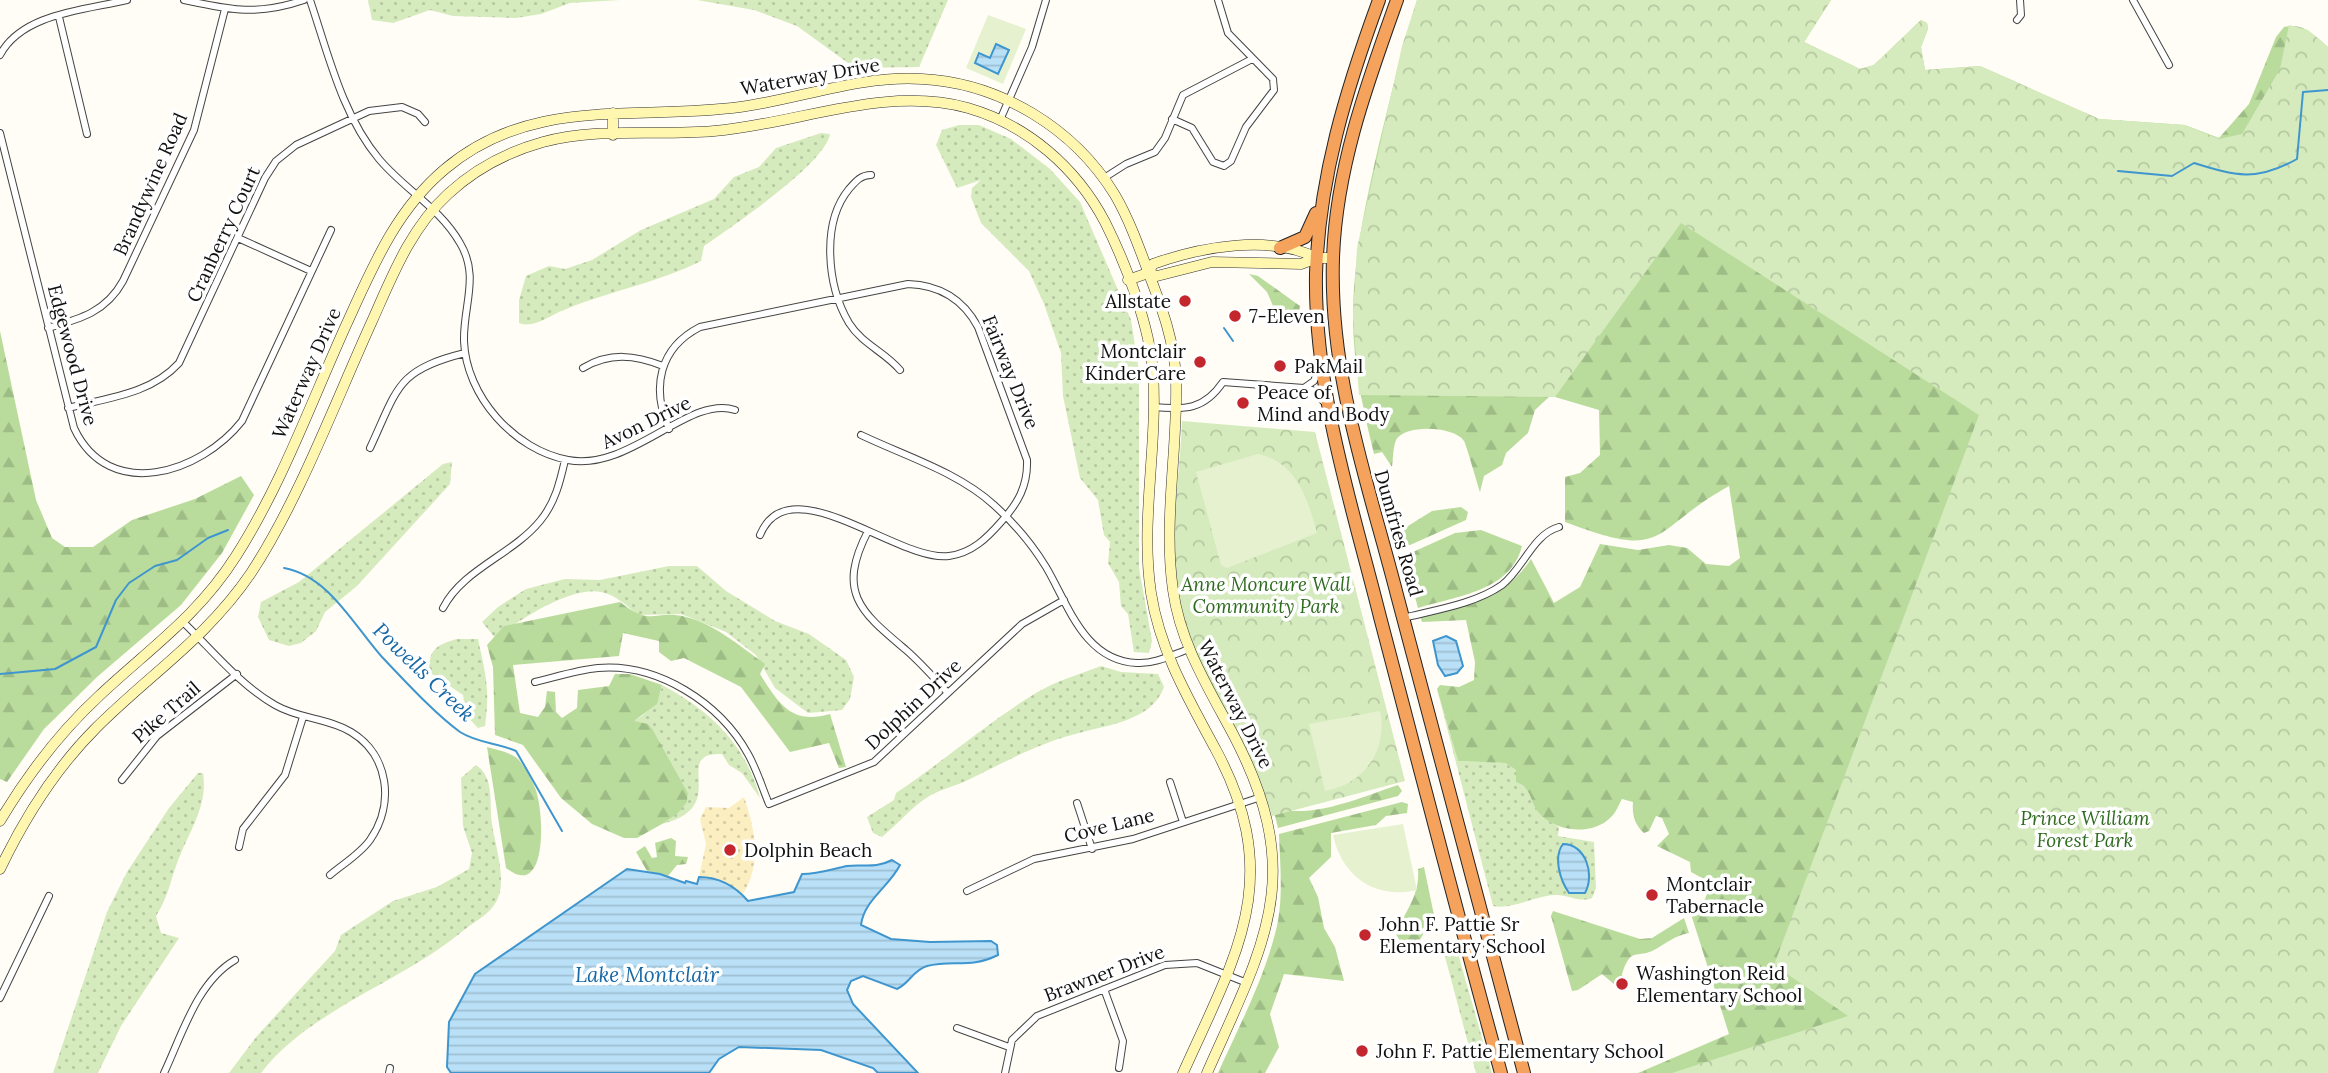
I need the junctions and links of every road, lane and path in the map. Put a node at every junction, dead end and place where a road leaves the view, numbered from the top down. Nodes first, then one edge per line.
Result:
1 (127, 0) edge
2 (184, 0) edge
3 (304, 0) edge
4 (310, 0) edge
5 (1046, 0) edge
6 (1218, 0) edge
7 (1378, 0) edge
8 (1397, 0) edge
9 (2020, 0) edge
10 (2133, 0) edge
11 (225, 9) junction
12 (59, 17) junction
13 (2017, 20) dead end
14 (0, 55) edge
15 (1252, 59) junction
16 (2169, 65) dead end
17 (1009, 100) junction
18 (613, 113) junction
19 (353, 118) junction
20 (1172, 119) junction
21 (1000, 120) junction
22 (425, 122) dead end
23 (0, 133) edge
24 (87, 134) dead end
25 (613, 135) junction
26 (871, 175) dead end
27 (1104, 178) junction
28 (1323, 193) junction
29 (418, 195) junction
30 (433, 209) junction
31 (331, 230) dead end
32 (238, 238) junction
33 (1280, 248) junction
34 (1317, 258) junction
35 (1333, 258) junction
36 (311, 271) junction
37 (1148, 273) junction
38 (1128, 281) junction
39 (840, 298) junction
40 (48, 328) junction
41 (465, 353) junction
42 (1320, 358) junction
43 (663, 366) junction
44 (583, 368) dead end
45 (900, 370) dead end
46 (1304, 388) junction
47 (1153, 407) junction
48 (1328, 407) junction
49 (68, 408) junction
50 (1175, 409) junction
51 (735, 410) dead end
52 (669, 429) junction
53 (862, 435) dead end
54 (370, 448) dead end
55 (565, 460) junction
56 (1006, 516) junction
57 (1559, 527) dead end
58 (868, 531) junction
59 (760, 535) dead end
60 (1063, 600) junction
61 (443, 608) dead end
62 (1404, 618) junction
63 (183, 622) junction
64 (199, 638) junction
65 (1188, 649) junction
66 (1168, 656) junction
67 (237, 674) junction
68 (535, 682) dead end
69 (948, 693) junction
70 (303, 718) junction
71 (121, 779) dead end
72 (1170, 782) dead end
73 (1262, 797) junction
74 (1077, 803) dead end
75 (1241, 803) junction
76 (0, 821) edge
77 (1182, 822) junction
78 (239, 848) dead end
79 (1092, 849) junction
80 (0, 869) edge
81 (330, 875) dead end
82 (967, 891) dead end
83 (49, 896) dead end
84 (235, 960) dead end
85 (1227, 974) junction
86 (1247, 983) junction
87 (1104, 989) junction
88 (0, 998) edge
89 (957, 1028) dead end
90 (1009, 1047) junction
91 (1119, 1068) dead end
92 (164, 1073) edge
93 (1005, 1073) edge
94 (1183, 1073) edge
95 (1207, 1073) edge
96 (1501, 1073) edge
97 (1524, 1073) edge

1 - 12 street
2 - 11 street
3 - 11 street
4 - 19 street, Avon Drive
5 - 17 street
6 - 15 street
7 - 28 highway, Dumfries Road
8 - 35 highway, Dumfries Road
9 - 13 street
10 - 16 street
11 - 40 street, Brandywine Road
12 - 14 street
12 - 24 street
15 - 20 street
15 - 20 street
17 - 18 main road, Waterway Drive
17 - 21 street
17 - 27 main road, Waterway Drive
18 - 25 main road
18 - 29 main road, Waterway Drive
19 - 22 street, Cranberry Court
19 - 29 street, Avon Drive
19 - 32 street, Cranberry Court
20 - 27 street
21 - 25 main road, Waterway Drive
21 - 38 main road, Waterway Drive
23 - 40 street, Edgewood Drive
25 - 30 main road, Waterway Drive
26 - 39 street
27 - 37 main road, Waterway Drive
28 - 33 highway
28 - 34 highway, Dumfries Road
29 - 30 street, Avon Drive
29 - 63 main road, Waterway Drive
30 - 41 street, Avon Drive
30 - 64 main road, Waterway Drive
31 - 36 street, Edgewood Drive
32 - 36 street
32 - 49 street, Cranberry Court
33 - 34 main road
33 - 37 main road
34 - 35 main road
34 - 37 main road
34 - 42 highway, Dumfries Road
35 - 62 highway, Dumfries Road
36 - 49 street, Edgewood Drive
37 - 38 main road
37 - 50 main road, Waterway Drive
38 - 47 main road, Waterway Drive
39 - 43 street, Fairway Drive
39 - 45 street
39 - 56 street, Fairway Drive
40 - 49 street, Edgewood Drive
41 - 54 street
41 - 55 street, Avon Drive
42 - 46 street
42 - 48 highway, Dumfries Road
43 - 44 street
43 - 52 street
46 - 48 street
46 - 50 street
47 - 50 street
47 - 66 main road, Waterway Drive
48 - 96 highway, Dumfries Road
50 - 65 main road, Waterway Drive
51 - 52 street, Avon Drive
52 - 55 street, Avon Drive
53 - 56 street
55 - 61 street
56 - 58 street, Fairway Drive
56 - 60 street
57 - 62 street
58 - 59 street, Fairway Drive
58 - 69 street
60 - 66 street
60 - 69 street, Dolphin Drive
62 - 97 highway, Dumfries Road
63 - 64 street
63 - 76 main road, Waterway Drive
64 - 67 street
64 - 80 main road, Waterway Drive
65 - 66 street
65 - 73 main road, Waterway Drive
66 - 75 main road, Waterway Drive
67 - 70 street
67 - 71 street, Pike Trail
68 - 69 street, Dolphin Drive
70 - 78 street
70 - 81 street
72 - 77 street
73 - 75 street, Cove Lane
73 - 86 main road, Waterway Drive
74 - 79 street
75 - 77 street, Cove Lane
75 - 85 main road, Waterway Drive
77 - 79 street, Cove Lane
79 - 82 street, Cove Lane
83 - 88 street
84 - 92 street
85 - 86 street, Brawner Drive
85 - 87 street, Brawner Drive
85 - 94 main road, Waterway Drive
86 - 95 main road, Waterway Drive
87 - 90 street, Brawner Drive
87 - 91 street
89 - 90 street
90 - 93 street

